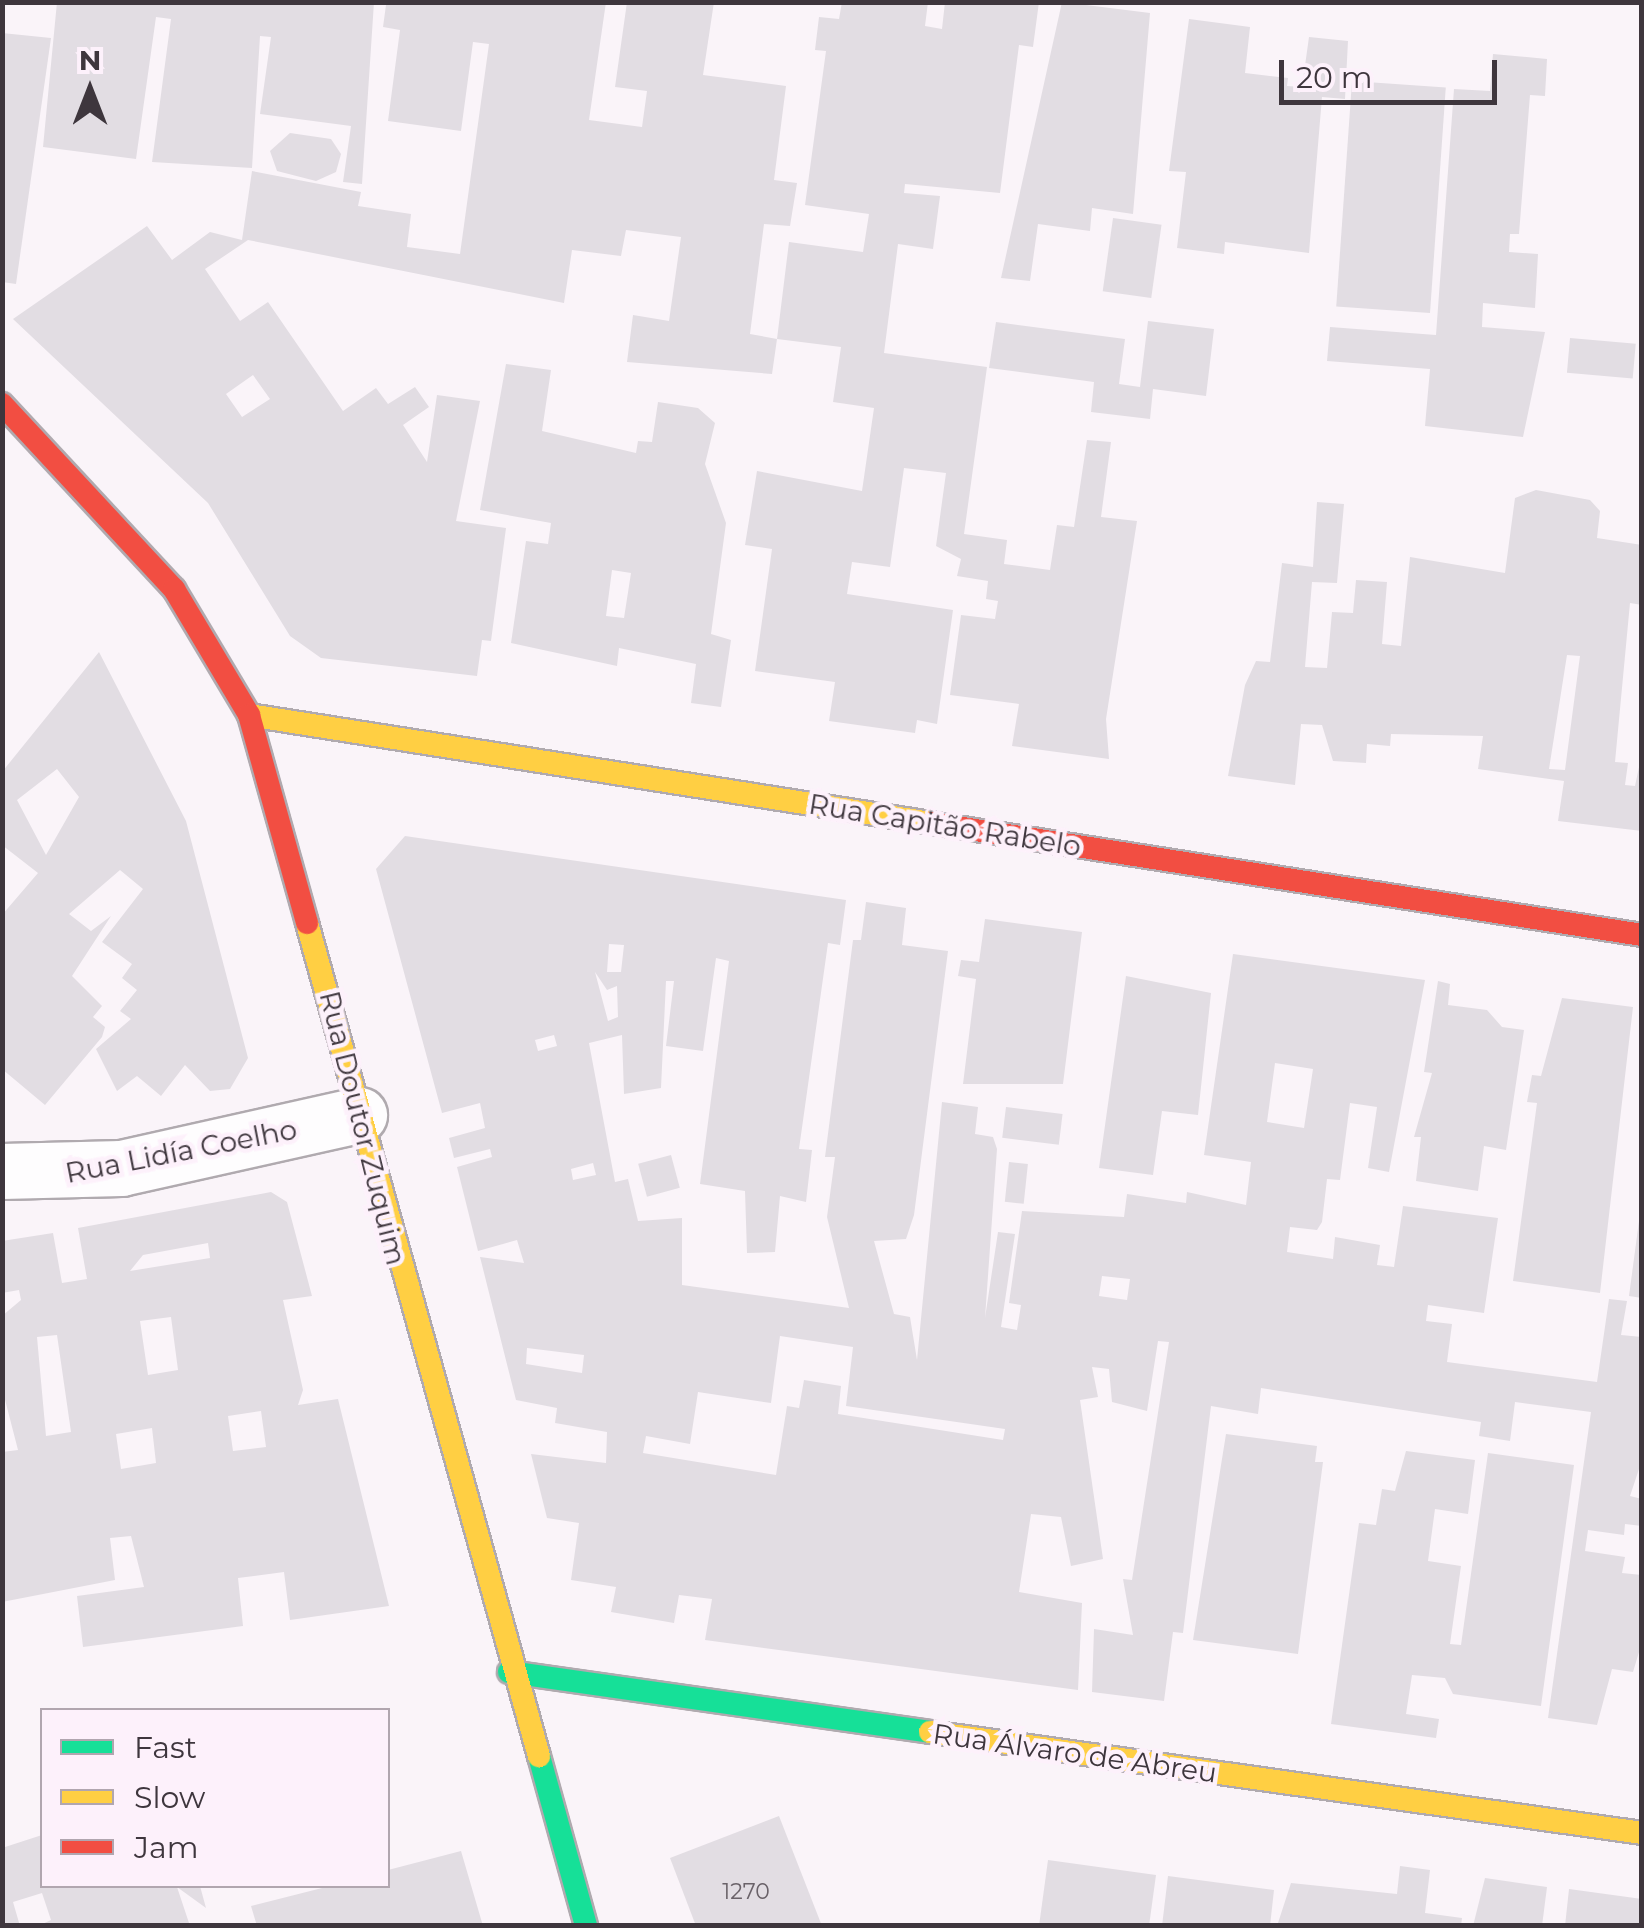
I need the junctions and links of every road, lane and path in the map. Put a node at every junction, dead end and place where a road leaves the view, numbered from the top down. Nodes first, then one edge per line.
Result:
1 (2, 404) edge
2 (249, 715) junction
3 (1642, 935) edge
4 (360, 1115) junction
5 (2, 1172) edge
6 (509, 1672) junction
7 (1642, 1833) edge
8 (586, 1926) edge

1 - 2 street, Rua Doutor Zuquim
2 - 3 street, Rua Capitão Rabelo
2 - 4 street, Rua Doutor Zuquim
4 - 5 street, Rua Lidía Coelho
4 - 6 street, Rua Doutor Zuquim
6 - 7 street, Rua Álvaro de Abreu
6 - 8 street, Rua Doutor Zuquim

